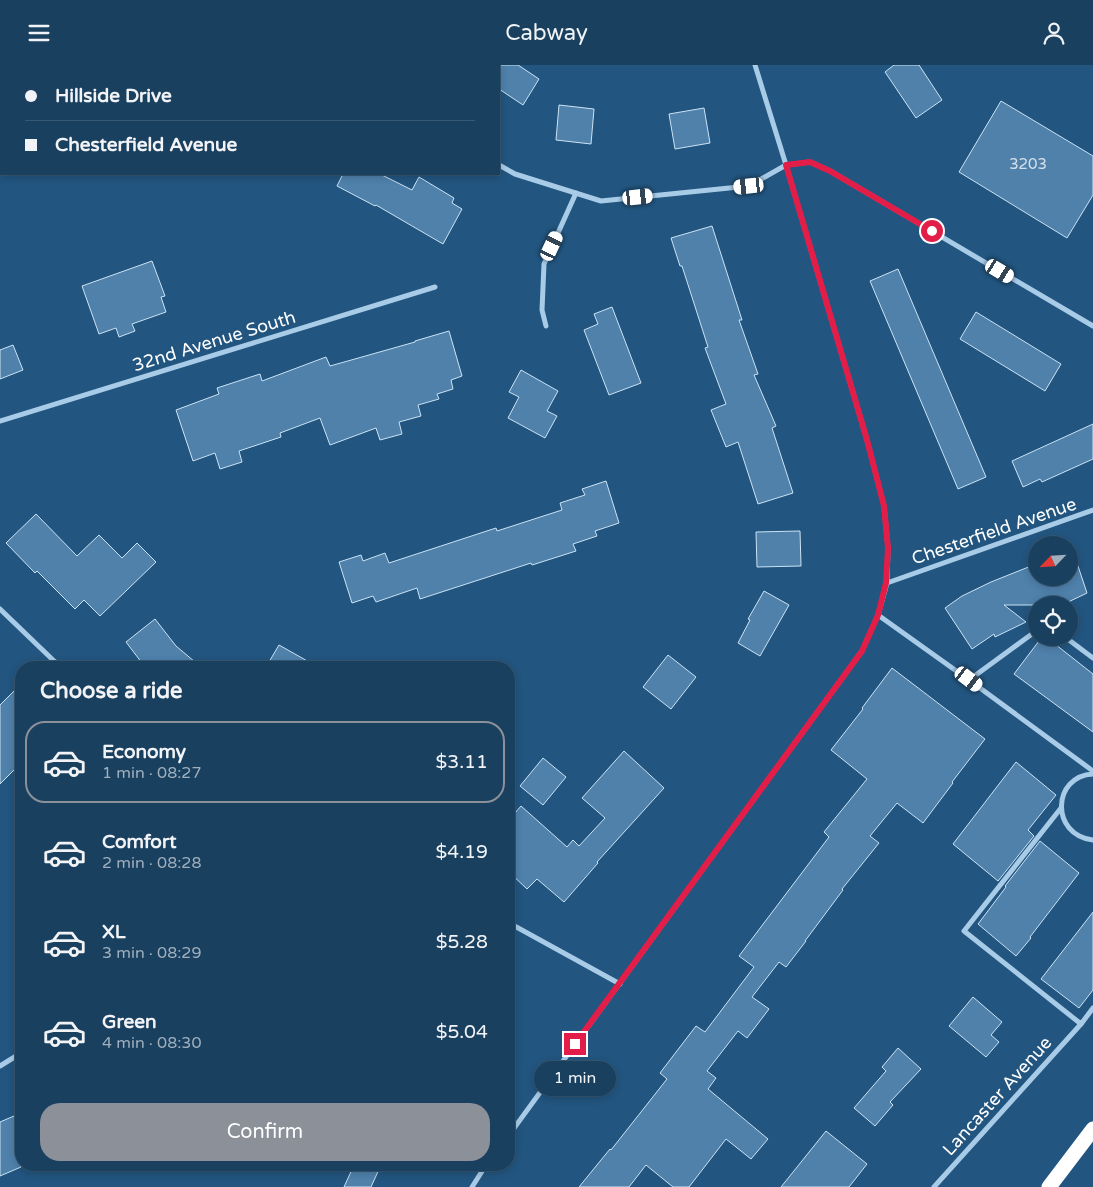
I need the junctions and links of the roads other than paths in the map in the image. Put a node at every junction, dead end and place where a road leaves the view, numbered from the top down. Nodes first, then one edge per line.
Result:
1 (755, 65) edge
2 (786, 165) junction
3 (500, 166) edge
4 (576, 193) junction
5 (435, 287) dead end
6 (546, 326) dead end
7 (1093, 326) edge
8 (0, 421) edge
9 (1093, 510) edge
10 (886, 583) junction
11 (0, 609) edge
12 (878, 615) junction
13 (1028, 637) edge
14 (1077, 646) edge
15 (1093, 658) edge
16 (54, 661) edge
17 (969, 679) junction
18 (1093, 773) edge
19 (1061, 809) junction
20 (1093, 840) edge
21 (515, 926) edge
22 (620, 983) junction
23 (1093, 1008) edge
24 (1081, 1024) junction
25 (15, 1057) edge
26 (0, 1066) edge
27 (515, 1127) edge
28 (1093, 1129) edge
29 (482, 1171) edge
30 (472, 1187) edge
31 (934, 1187) edge
32 (1049, 1187) edge

1 - 2 street
2 - 4 street
2 - 7 street
2 - 10 street
3 - 4 street
4 - 6 street
5 - 8 street, 32nd Avenue South
9 - 10 street, Chesterfield Avenue
10 - 12 street
11 - 16 street
12 - 17 street
12 - 22 street
13 - 17 street
14 - 15 street
17 - 18 street
18 - 19 street
19 - 20 street
19 - 24 street
21 - 22 street
22 - 27 street
23 - 24 street, Lancaster Avenue
24 - 31 street, Lancaster Avenue
25 - 26 street
28 - 32 highway
29 - 30 street

